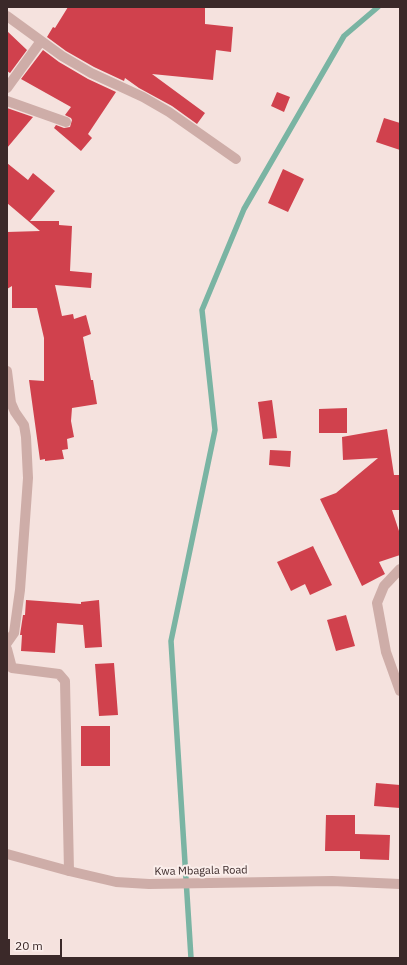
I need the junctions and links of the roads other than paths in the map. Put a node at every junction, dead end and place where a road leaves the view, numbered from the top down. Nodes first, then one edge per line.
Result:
1 (7, 16) edge
2 (41, 41) junction
3 (7, 88) edge
4 (7, 101) edge
5 (66, 122) dead end
6 (236, 159) dead end
7 (7, 372) edge
8 (400, 570) edge
9 (7, 643) edge
10 (7, 649) edge
11 (400, 691) edge
12 (7, 854) edge
13 (69, 871) junction
14 (400, 884) edge

1 - 2 street
2 - 3 street
2 - 6 street
4 - 5 street
7 - 9 street
8 - 11 street
10 - 13 street
12 - 13 street, Kwa Mbagala Road
13 - 14 street, Kwa Mbagala Road

